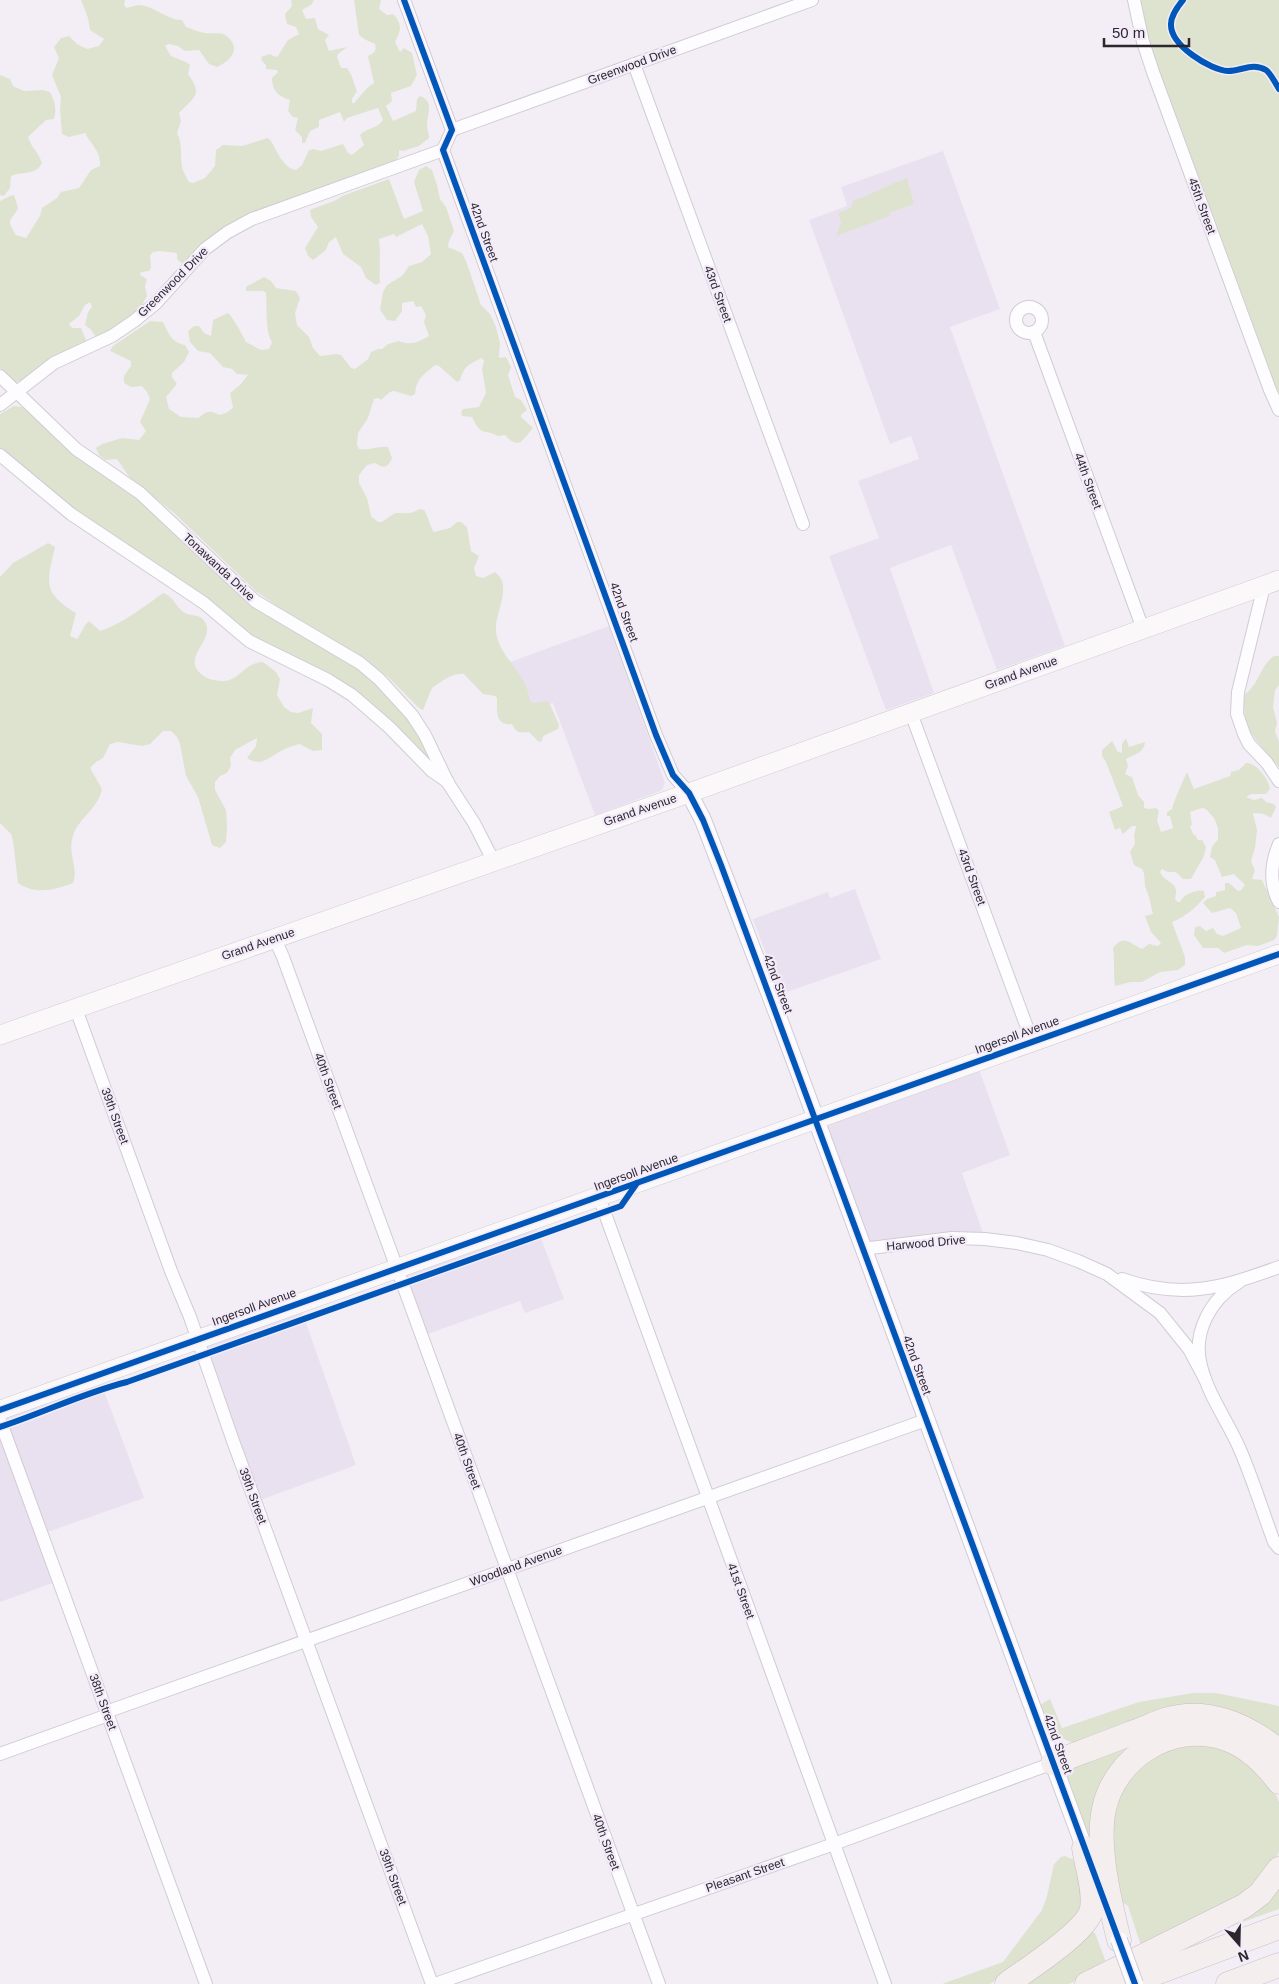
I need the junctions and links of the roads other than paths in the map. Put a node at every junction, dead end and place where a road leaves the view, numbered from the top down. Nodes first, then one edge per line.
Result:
1 (404, 0) edge
2 (812, 0) edge
3 (1134, 0) edge
4 (634, 64) junction
5 (452, 130) junction
6 (443, 150) junction
7 (1034, 332) dead end
8 (0, 376) edge
9 (17, 392) junction
10 (0, 405) edge
11 (1279, 410) edge
12 (0, 455) edge
13 (803, 524) dead end
14 (1272, 583) edge
15 (1143, 629) junction
16 (911, 713) junction
17 (1279, 781) edge
18 (448, 782) junction
19 (689, 794) junction
20 (1279, 844) edge
21 (494, 862) junction
22 (1279, 902) edge
23 (275, 939) junction
24 (1279, 954) edge
25 (76, 1009) junction
26 (0, 1035) edge
27 (1032, 1041) junction
28 (816, 1120) junction
29 (598, 1197) junction
30 (862, 1249) junction
31 (1279, 1267) edge
32 (397, 1268) junction
33 (1107, 1274) junction
34 (1239, 1282) junction
35 (198, 1339) junction
36 (1205, 1379) junction
37 (0, 1410) edge
38 (0, 1420) edge
39 (926, 1420) junction
40 (707, 1498) junction
41 (1276, 1545) edge
42 (1279, 1556) edge
43 (507, 1569) junction
44 (306, 1641) junction
45 (107, 1714) junction
46 (1279, 1752) edge
47 (0, 1754) edge
48 (1053, 1763) junction
49 (1279, 1782) edge
50 (834, 1844) junction
51 (1084, 1848) junction
52 (1279, 1869) edge
53 (633, 1915) junction
54 (1279, 1928) edge
55 (1119, 1940) junction
56 (1279, 1965) edge
57 (206, 1984) edge
58 (433, 1984) edge
59 (659, 1984) edge
60 (885, 1984) edge
61 (1007, 1984) edge
62 (1087, 1984) edge
63 (1126, 1984) edge
64 (1135, 1984) edge
65 (1228, 1984) edge

1 - 5 street
2 - 4 street, Greenwood Drive
3 - 11 street, 45th Street
4 - 5 street, Greenwood Drive
4 - 13 street, 43rd Street
5 - 6 street
6 - 9 street, Greenwood Drive
6 - 19 street, 42nd Street
7 - 15 street, 44th Street
8 - 9 street, Tonawanda Drive
9 - 10 street, Greenwood Drive
9 - 18 street, Tonawanda Drive
12 - 18 street, Tonawanda Drive
14 - 15 main road, Grand Avenue
14 - 17 street
15 - 16 main road, Grand Avenue
16 - 19 main road, Grand Avenue
16 - 27 street, 43rd Street
18 - 21 street, Tonawanda Drive
19 - 21 main road, Grand Avenue
19 - 28 street, 42nd Street
20 - 22 street
21 - 23 main road, Grand Avenue
23 - 25 main road, Grand Avenue
23 - 32 street, 40th Street
24 - 27 main road, Ingersoll Avenue
25 - 26 main road, Grand Avenue
25 - 35 street, 39th Street
27 - 28 main road, Ingersoll Avenue
28 - 29 main road, Ingersoll Avenue
28 - 30 street, 42nd Street
29 - 32 main road, Ingersoll Avenue
29 - 40 street, 41st Street
30 - 33 street, Harwood Drive
30 - 39 street, 42nd Street
31 - 34 street
32 - 35 main road, Ingersoll Avenue
32 - 43 street, 40th Street
33 - 34 street
33 - 36 street, Harwood Drive
34 - 36 street, Harwood Drive
35 - 37 main road, Ingersoll Avenue
35 - 44 street, 39th Street
36 - 41 street, Harwood Drive
38 - 45 street, 38th Street
39 - 40 street, Woodland Avenue
39 - 48 street, 42nd Street
40 - 43 street, Woodland Avenue
40 - 50 street, 41st Street
41 - 42 street, Harwood Drive
43 - 44 street, Woodland Avenue
43 - 53 street, 40th Street
44 - 45 street, Woodland Avenue
44 - 58 street, 39th Street
45 - 47 street, Woodland Avenue
45 - 57 street, 38th Street
46 - 48 highway
48 - 50 street, Pleasant Street
48 - 51 street, 42nd Street
49 - 55 highway
50 - 53 street, Pleasant Street
50 - 60 street, 41st Street
51 - 55 street, 42nd Street
51 - 61 highway
52 - 62 highway
53 - 58 street, Pleasant Street
53 - 59 street, 40th Street
54 - 63 highway
55 - 64 street, 42nd Street, bridge
56 - 65 highway

